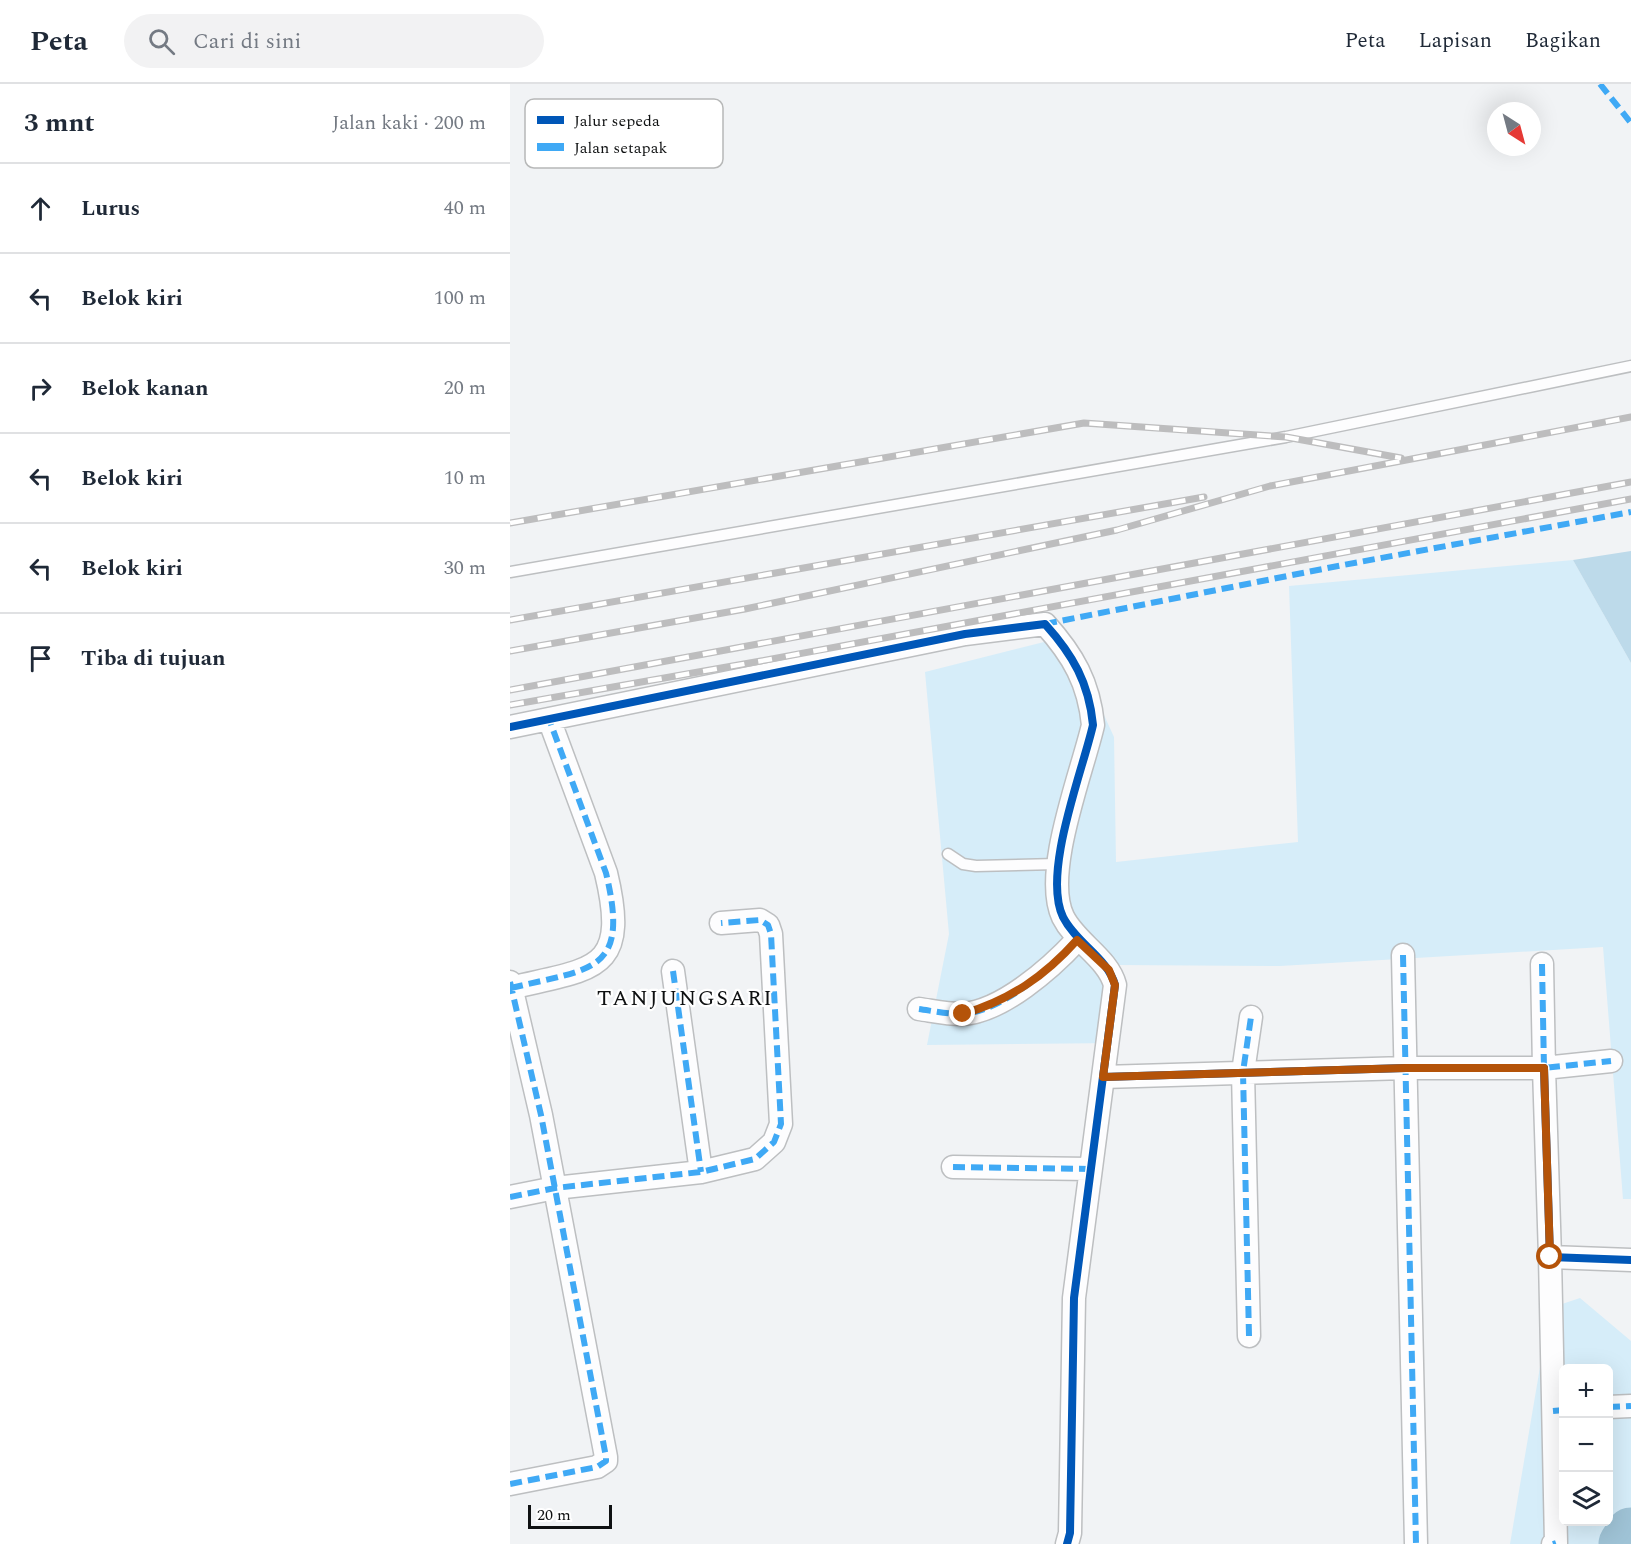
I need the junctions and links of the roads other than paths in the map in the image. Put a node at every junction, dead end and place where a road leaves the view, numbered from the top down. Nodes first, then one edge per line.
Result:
1 (1631, 366) edge
2 (510, 572) edge
3 (549, 720) junction
4 (510, 727) edge
5 (948, 854) dead end
6 (1057, 864) junction
7 (721, 924) dead end
8 (1077, 940) junction
9 (1403, 954) dead end
10 (1542, 964) dead end
11 (673, 971) dead end
12 (511, 985) edge
13 (920, 1009) dead end
14 (1251, 1017) dead end
15 (1611, 1061) dead end
16 (1406, 1068) junction
17 (1544, 1068) junction
18 (1243, 1072) junction
19 (1103, 1077) junction
20 (953, 1167) dead end
21 (1090, 1168) junction
22 (701, 1172) junction
23 (555, 1188) junction
24 (510, 1197) edge
25 (1550, 1257) junction
26 (1631, 1260) edge
27 (1250, 1336) dead end
28 (1631, 1406) edge
29 (1613, 1407) edge
30 (1558, 1410) edge
31 (510, 1484) edge
32 (1067, 1544) edge
33 (1416, 1544) edge
34 (1553, 1544) edge

1 - 2 lane
3 - 4 street
3 - 6 street
3 - 12 street
5 - 6 lane
6 - 8 street
7 - 22 street
8 - 13 street
8 - 19 street
9 - 16 street
10 - 17 street
11 - 22 street
12 - 23 street
14 - 18 street
15 - 17 street
16 - 17 street
16 - 18 street
16 - 33 street
17 - 25 street
18 - 19 street
18 - 27 street
19 - 21 street
20 - 21 street
21 - 32 street
22 - 23 street
23 - 24 street
23 - 31 street
25 - 26 street
25 - 30 street
28 - 29 street
30 - 34 street

